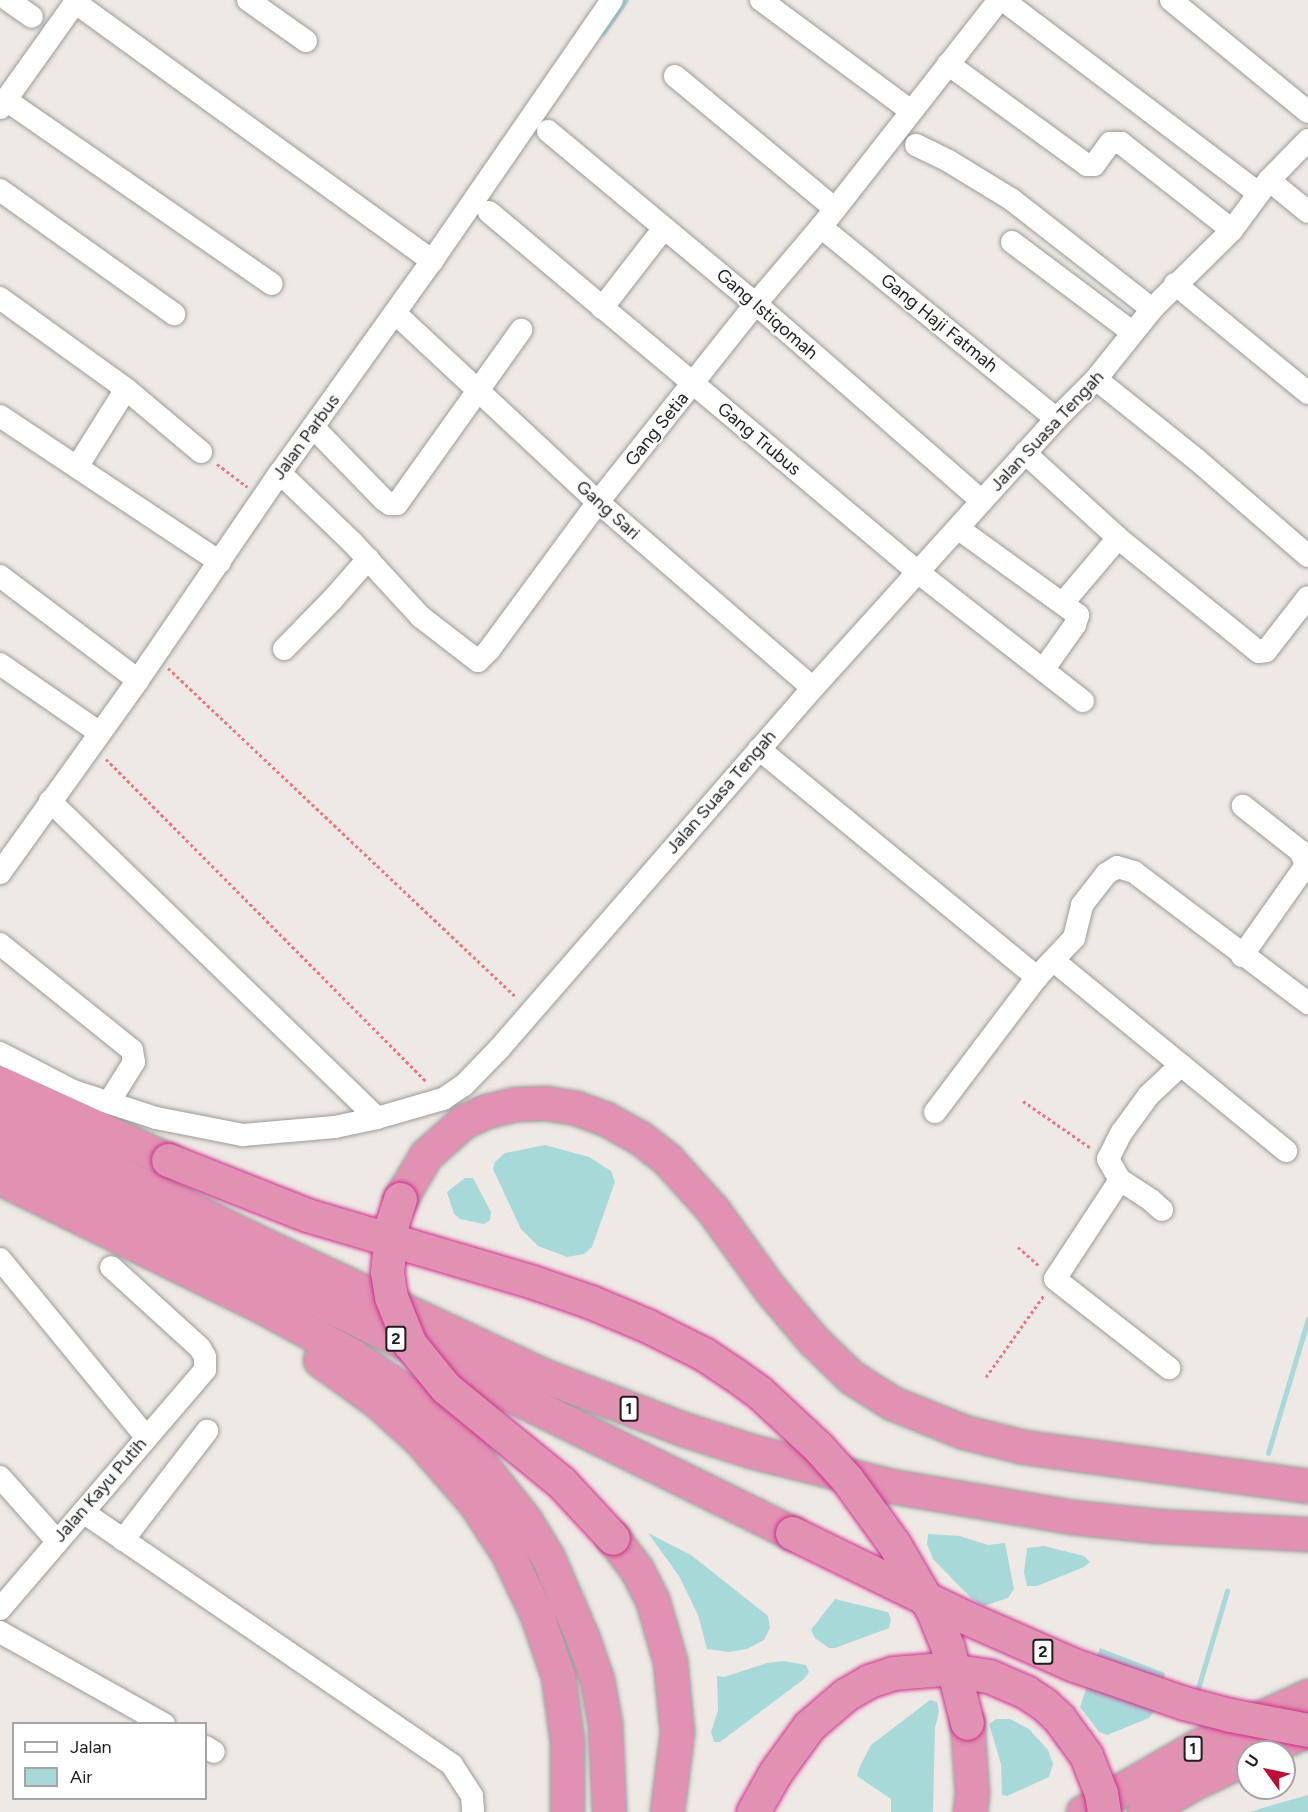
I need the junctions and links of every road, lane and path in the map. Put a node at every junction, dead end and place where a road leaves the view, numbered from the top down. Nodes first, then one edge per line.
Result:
1 (8, 0) edge
2 (248, 0) edge
3 (612, 0) edge
4 (761, 0) edge
5 (1001, 0) edge
6 (1171, 0) edge
7 (76, 2) edge
8 (32, 17) dead end
9 (306, 41) dead end
10 (948, 64) junction
11 (675, 76) dead end
12 (3, 104) edge
13 (911, 111) junction
14 (1308, 112) edge
15 (548, 131) dead end
16 (1308, 140) edge
17 (916, 145) dead end
18 (1264, 187) junction
19 (0, 190) edge
20 (489, 212) dead end
21 (1308, 212) edge
22 (828, 218) junction
23 (664, 228) junction
24 (1232, 230) junction
25 (1012, 243) dead end
26 (432, 261) junction
27 (272, 284) dead end
28 (1175, 284) junction
29 (0, 298) edge
30 (756, 304) junction
31 (602, 308) junction
32 (1152, 309) junction
33 (174, 314) dead end
34 (400, 318) junction
35 (521, 330) dead end
36 (1132, 332) junction
37 (1096, 379) junction
38 (693, 384) junction
39 (126, 389) junction
40 (477, 389) junction
41 (1308, 393) edge
42 (0, 416) edge
43 (1056, 419) junction
44 (316, 430) junction
45 (201, 452) joint
46 (1026, 453) junction
47 (77, 467) junction
48 (285, 478) junction
49 (262, 498) junction
50 (982, 501) junction
51 (598, 502) junction
52 (959, 529) junction
53 (1118, 538) junction
54 (1308, 556) edge
55 (368, 558) junction
56 (220, 562) junction
57 (919, 573) junction
58 (0, 576) edge
59 (1063, 603) junction
60 (1303, 612) edge
61 (284, 649) dead end
62 (154, 656) junction
63 (0, 664) edge
64 (1042, 670) junction
65 (138, 680) junction
66 (813, 688) junction
67 (1083, 701) dead end
68 (96, 739) junction
69 (759, 749) junction
70 (50, 801) junction
71 (1243, 806) dead end
72 (0, 873) edge
73 (0, 944) edge
74 (1242, 956) junction
75 (1054, 961) junction
76 (1037, 977) junction
77 (1308, 1003) edge
78 (531, 1011) junction
79 (0, 1053) edge
80 (1181, 1065) junction
81 (0, 1083) edge
82 (443, 1099) junction
83 (1023, 1101) dead end
84 (109, 1102) junction
85 (935, 1112) dead end
86 (0, 1115) edge
87 (377, 1118) junction
88 (0, 1144) edge
89 (1286, 1151) dead end
90 (1108, 1159) junction
91 (0, 1178) edge
92 (1120, 1180) junction
93 (0, 1184) edge
94 (1162, 1210) dead end
95 (1018, 1247) dead end
96 (0, 1259) edge
97 (111, 1267) dead end
98 (1055, 1279) junction
99 (1169, 1368) dead end
100 (986, 1377) dead end
101 (207, 1431) dead end
102 (146, 1437) junction
103 (0, 1477) edge
104 (1308, 1486) edge
105 (82, 1512) junction
106 (1308, 1534) edge
107 (57, 1540) junction
108 (123, 1540) junction
109 (0, 1609) edge
110 (0, 1632) edge
111 (1308, 1696) edge
112 (161, 1722) edge
113 (1308, 1730) edge
114 (1285, 1740) edge
115 (1236, 1763) edge
116 (473, 1812) edge
117 (567, 1812) edge
118 (609, 1812) edge
119 (666, 1812) edge
120 (753, 1812) edge
121 (970, 1812) edge
122 (1083, 1812) edge
123 (1104, 1812) edge
124 (1144, 1812) edge

1 - 8 street
2 - 9 street
3 - 26 street, Jalan Parbus
4 - 13 street
5 - 10 street, Gang Setia
5 - 18 street
6 - 14 street
7 - 12 street
7 - 26 street
10 - 13 street, Gang Setia
10 - 24 street
11 - 22 street, Gang Haji Fatmah
12 - 27 street
13 - 22 street, Gang Setia
15 - 23 street, Gang Istiqomah
16 - 18 street, Jalan Suasa Tengah
17 - 32 street
18 - 21 street
18 - 24 street, Jalan Suasa Tengah
19 - 33 street
20 - 31 street, Gang Trubus
22 - 30 street, Gang Setia
22 - 43 street, Gang Haji Fatmah
23 - 30 street, Gang Istiqomah
23 - 31 street
24 - 28 street, Jalan Suasa Tengah
25 - 36 street
26 - 34 street, Jalan Parbus
28 - 32 street, Jalan Suasa Tengah
28 - 41 street
29 - 39 street
30 - 38 street, Gang Setia
30 - 50 street, Gang Istiqomah
31 - 38 street, Gang Trubus
32 - 36 street, Jalan Suasa Tengah
34 - 40 street, Gang Sari
34 - 44 street, Jalan Parbus
35 - 40 street
36 - 37 street, Jalan Suasa Tengah
37 - 43 street, Jalan Suasa Tengah
37 - 54 street
38 - 51 street, Gang Setia
38 - 57 street, Gang Trubus
39 - 45 street
39 - 47 street
40 - 44 street
40 - 51 street, Gang Sari
42 - 47 street
43 - 46 street, Jalan Suasa Tengah
44 - 48 street, Jalan Parbus
45 - 49 path
46 - 50 street, Jalan Suasa Tengah
46 - 53 street
47 - 56 street
48 - 49 street, Jalan Parbus
48 - 55 street, Gang Setia
49 - 56 street, Jalan Parbus
50 - 52 street, Jalan Suasa Tengah
51 - 55 street, Gang Setia
51 - 66 street, Gang Sari
52 - 57 street, Jalan Suasa Tengah
52 - 59 street
53 - 59 street
53 - 60 street
55 - 61 street
56 - 62 street, Jalan Parbus
57 - 64 street, Gang Trubus
57 - 66 street, Jalan Suasa Tengah
58 - 65 street
59 - 64 street
62 - 65 street, Jalan Parbus
62 - 78 path
63 - 68 street
64 - 67 street, Gang Trubus
65 - 68 street, Jalan Parbus
66 - 69 street, Jalan Suasa Tengah
68 - 70 street, Jalan Parbus
68 - 82 path
69 - 76 street
69 - 78 street, Jalan Suasa Tengah
70 - 72 street, Jalan Parbus
70 - 87 street
71 - 74 street
73 - 84 street
74 - 75 street
74 - 77 street
75 - 76 street
75 - 80 street
76 - 85 street
78 - 82 street, Jalan Suasa Tengah
79 - 84 street, Jalan Suasa Tengah
80 - 89 street
80 - 90 street
81 - 121 highway, bridge
82 - 87 street, Jalan Suasa Tengah
83 - 90 path
84 - 87 street, Jalan Suasa Tengah
86 - 106 highway, 1
88 - 113 highway, 2, bridge
90 - 92 street
91 - 118 highway
92 - 94 street
92 - 98 street
93 - 117 highway
95 - 98 path
96 - 102 street
97 - 102 street, Jalan Kayu Putih
98 - 99 street
98 - 100 path
101 - 108 street
102 - 105 street, Jalan Kayu Putih
103 - 107 street
104 - 119 highway, bridge
105 - 107 street, Jalan Kayu Putih
105 - 108 street
107 - 109 street, Jalan Kayu Putih
108 - 116 street
110 - 112 street
111 - 122 highway, 1
113 - 114 highway
115 - 124 highway, 1
120 - 123 highway, bridge

